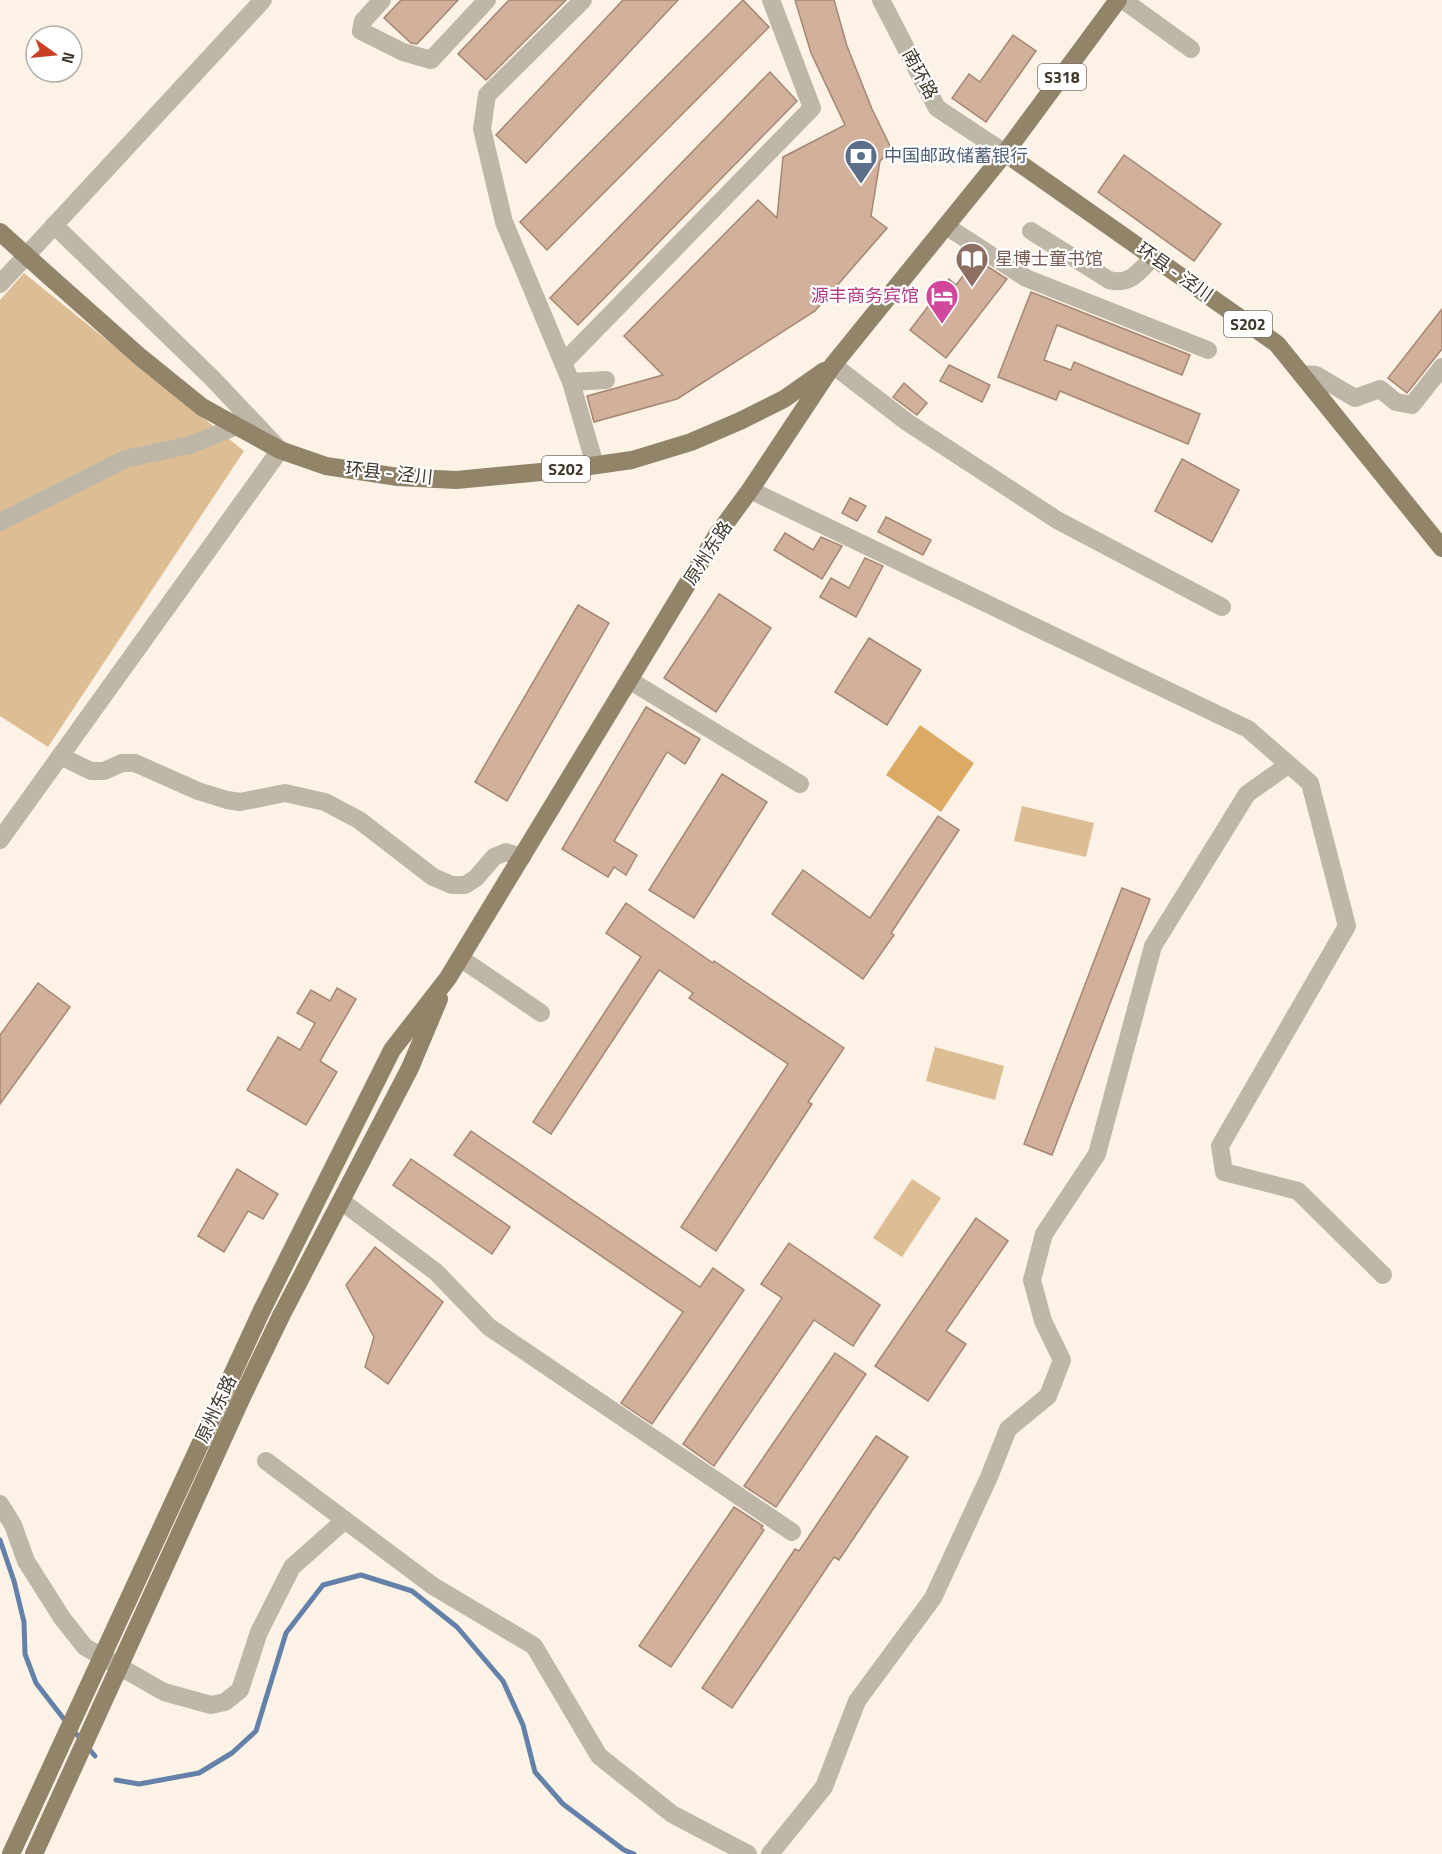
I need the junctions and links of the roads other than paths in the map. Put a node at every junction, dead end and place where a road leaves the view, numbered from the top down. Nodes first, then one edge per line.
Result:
1 (263, 0) edge
2 (382, 0) edge
3 (487, 0) edge
4 (583, 0) edge
5 (771, 0) edge
6 (881, 0) edge
7 (1118, 0) edge
8 (1123, 0) edge
9 (1191, 49) dead end
10 (1005, 153) junction
11 (54, 225) junction
12 (946, 226) junction
13 (1031, 231) dead end
14 (0, 232) edge
15 (1153, 257) junction
16 (0, 284) edge
17 (1208, 350) dead end
18 (563, 363) junction
19 (833, 365) junction
20 (1442, 367) edge
21 (1301, 374) junction
22 (606, 380) dead end
23 (571, 382) junction
24 (237, 426) junction
25 (280, 450) junction
26 (595, 465) junction
27 (750, 489) junction
28 (0, 522) edge
29 (1442, 548) edge
30 (1222, 607) dead end
31 (629, 680) junction
32 (60, 756) junction
33 (1288, 765) junction
34 (800, 784) dead end
35 (0, 840) edge
36 (522, 857) junction
37 (460, 957) junction
38 (448, 978) junction
39 (541, 1013) dead end
40 (341, 1201) junction
41 (1383, 1275) dead end
42 (266, 1461) dead end
43 (0, 1504) edge
44 (345, 1520) junction
45 (792, 1532) dead end
46 (11, 1854) edge
47 (34, 1854) edge
48 (748, 1854) edge
49 (770, 1854) edge

1 - 11 street
2 - 3 street
4 - 18 street
5 - 18 street
6 - 10 street, 南环路
7 - 10 main road, S318
8 - 9 street
10 - 12 main road, 原州东路 / S202
10 - 15 main road, 环县 - 泾川 / S202
11 - 16 street
11 - 25 street
12 - 17 street
12 - 19 main road, 原州东路 / S202
13 - 15 street
14 - 24 main road, 环县 - 泾川 / S202, bridge
15 - 21 main road, 环县 - 泾川 / S202
18 - 23 street
19 - 26 main road, 环县 - 泾川 / S202
19 - 27 main road, 原州东路
19 - 30 street
20 - 21 street
21 - 29 main road, 环县 - 泾川 / S202
22 - 23 street
23 - 26 street
24 - 25 main road, 环县 - 泾川 / S202
24 - 28 street
25 - 26 main road, 环县 - 泾川 / S202
25 - 32 street
27 - 31 main road, 原州东路
27 - 33 street
31 - 34 street
31 - 36 main road, 原州东路
32 - 35 street
32 - 36 street
33 - 41 street
33 - 49 street
36 - 37 main road, 原州东路
37 - 38 main road, 原州东路
37 - 39 street
38 - 40 main road, 原州东路
38 - 46 main road, 原州东路, bridge
40 - 45 street
40 - 47 main road, 原州东路, bridge
42 - 44 street
43 - 44 street
44 - 48 street

